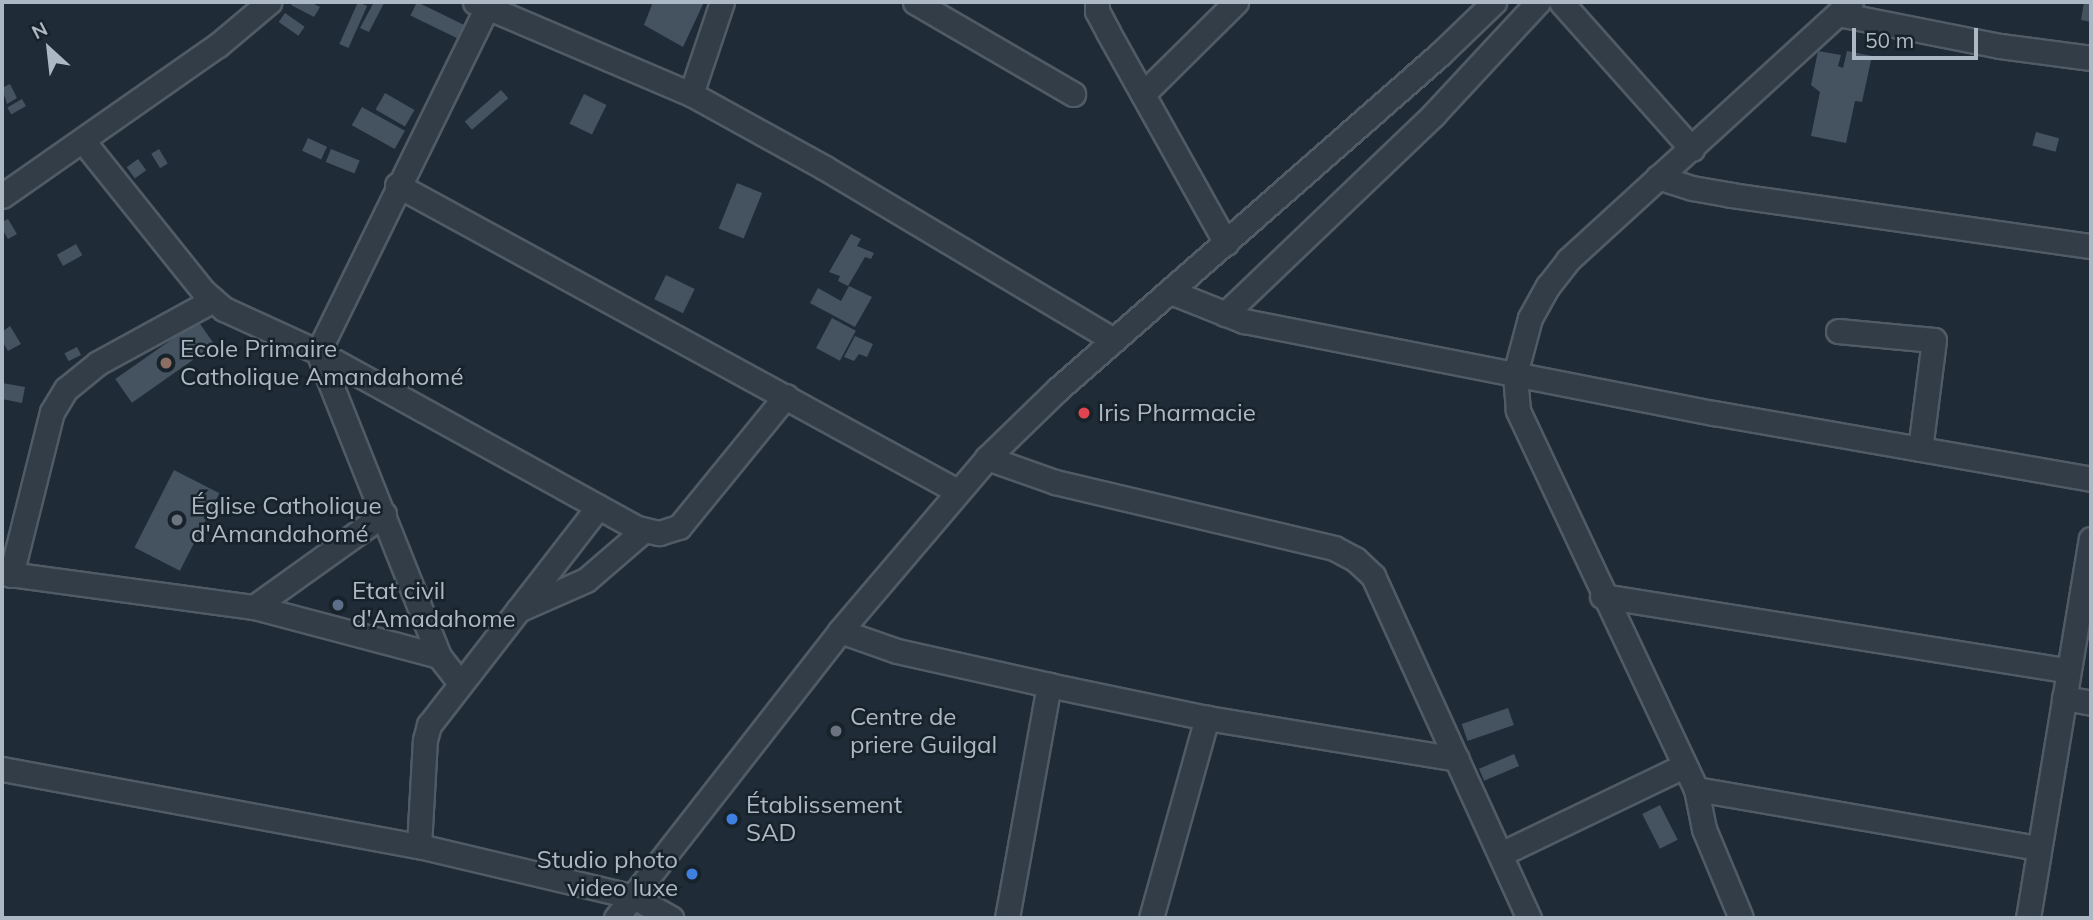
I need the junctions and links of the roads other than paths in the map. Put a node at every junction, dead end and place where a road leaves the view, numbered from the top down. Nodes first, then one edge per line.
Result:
1 (269, 2) edge
2 (722, 2) edge
3 (915, 2) edge
4 (1097, 2) edge
5 (1236, 2) edge
6 (1494, 2) edge
7 (1538, 2) edge
8 (1562, 2) edge
9 (481, 4) edge
10 (1845, 8) edge
11 (2091, 58) edge
12 (691, 94) junction
13 (1073, 94) dead end
14 (1143, 94) junction
15 (83, 141) junction
16 (1692, 149) junction
17 (1658, 177) junction
18 (397, 185) junction
19 (2, 195) edge
20 (1226, 243) junction
21 (2091, 246) edge
22 (1171, 292) junction
23 (213, 300) junction
24 (1225, 314) junction
25 (1838, 331) dead end
26 (1114, 341) junction
27 (318, 352) junction
28 (1516, 374) junction
29 (786, 396) junction
30 (1920, 449) junction
31 (987, 458) junction
32 (2091, 479) edge
33 (957, 491) junction
34 (598, 507) junction
35 (384, 514) junction
36 (644, 530) junction
37 (2091, 539) edge
38 (7, 574) edge
39 (1602, 596) junction
40 (254, 607) junction
41 (516, 611) junction
42 (840, 631) junction
43 (439, 656) junction
44 (2067, 671) junction
45 (460, 683) junction
46 (1049, 685) junction
47 (2064, 698) junction
48 (2091, 703) edge
49 (1207, 718) junction
50 (1457, 760) junction
51 (1684, 766) junction
52 (2, 769) edge
53 (1696, 789) junction
54 (419, 846) junction
55 (2038, 848) junction
56 (1501, 854) junction
57 (634, 897) junction
58 (616, 918) edge
59 (671, 918) edge
60 (1007, 918) edge
61 (1151, 918) edge
62 (1529, 918) edge
63 (1741, 918) edge
64 (2028, 918) edge

1 - 15 street
2 - 12 street
3 - 13 street
4 - 14 street
5 - 14 street
6 - 20 street
7 - 24 street
8 - 16 street
9 - 12 street
9 - 18 street
10 - 11 street
10 - 16 street
12 - 26 street
14 - 20 street
15 - 19 street
15 - 23 street
16 - 17 street
17 - 21 street
17 - 28 street
18 - 27 street
18 - 29 street
20 - 22 street
22 - 24 street
22 - 26 street
23 - 27 street
23 - 38 street
24 - 28 street
25 - 30 street
26 - 31 street
27 - 34 street
27 - 35 street
28 - 30 street
28 - 39 street
29 - 33 street
29 - 36 street
30 - 32 street
31 - 33 street
31 - 50 street
33 - 42 street
34 - 36 street
34 - 41 street
35 - 40 street
35 - 43 street
36 - 41 street
37 - 44 street
38 - 40 street
39 - 44 street
39 - 51 street
40 - 43 street
41 - 45 street
42 - 46 street
42 - 57 street
43 - 45 street
44 - 47 street
45 - 54 street
46 - 49 street
46 - 60 street
47 - 48 street
47 - 55 street
49 - 50 street
49 - 61 street
50 - 56 street
51 - 53 street
51 - 56 street
52 - 54 street
53 - 55 street
53 - 63 street
54 - 57 street
55 - 64 street
56 - 62 street
57 - 58 street
57 - 59 street

